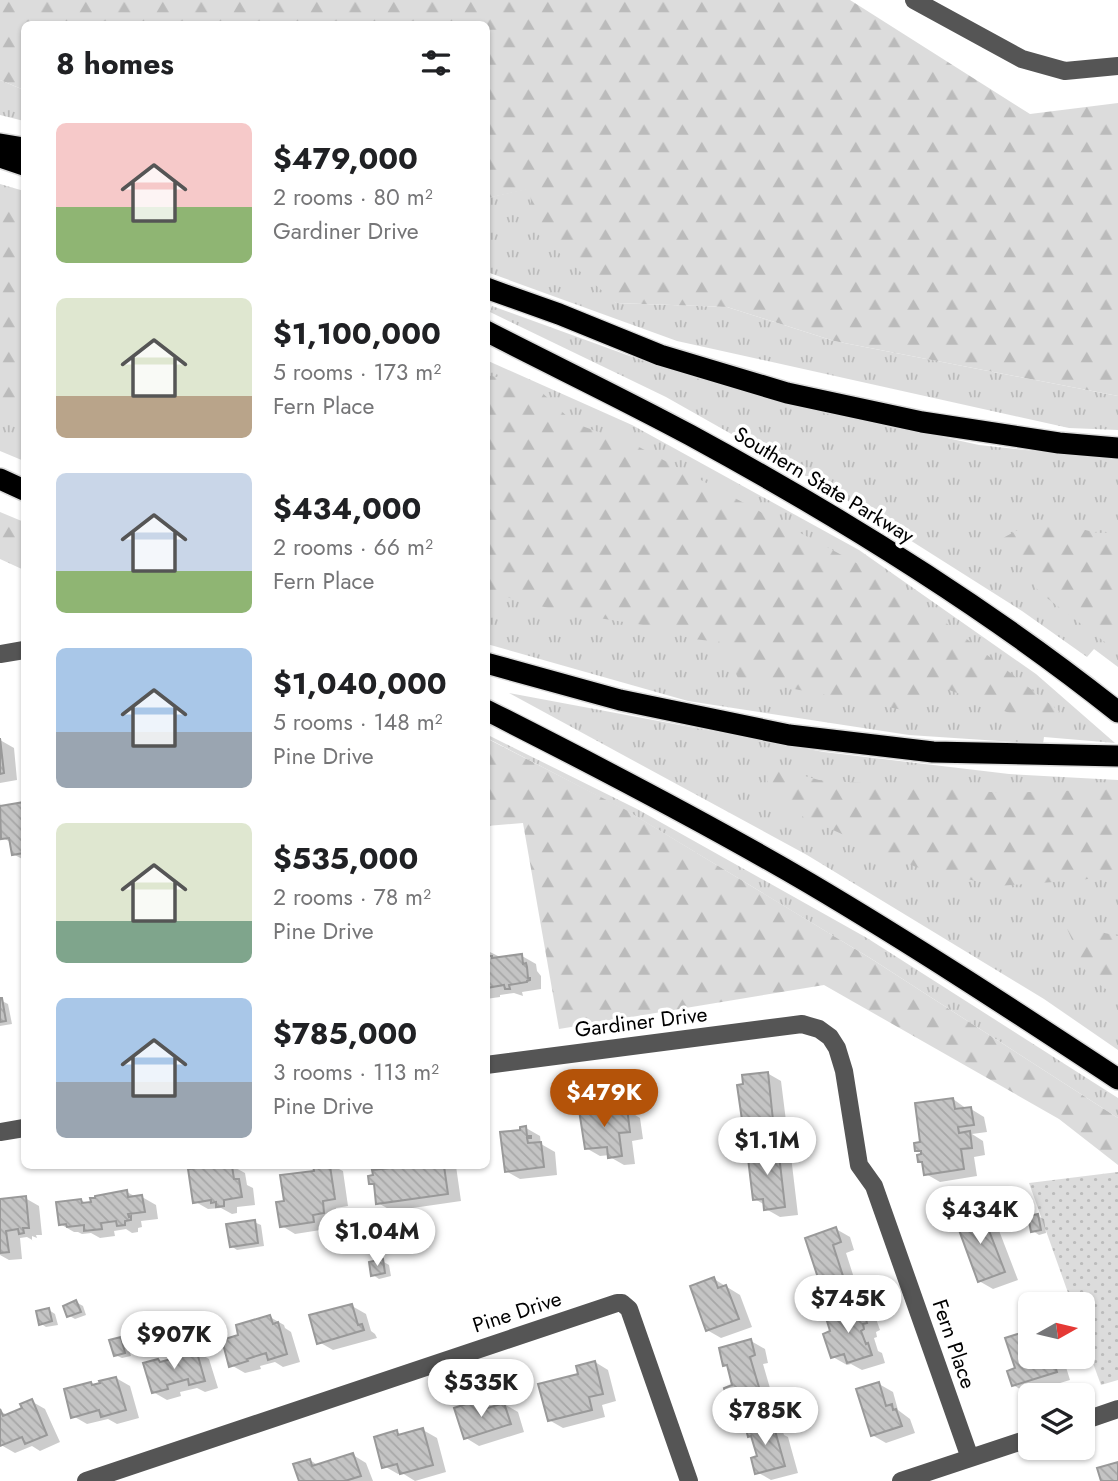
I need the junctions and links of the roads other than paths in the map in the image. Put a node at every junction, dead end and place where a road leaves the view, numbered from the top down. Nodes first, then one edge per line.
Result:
1 (914, 0) edge
2 (1118, 65) edge
3 (0, 144) edge
4 (21, 148) edge
5 (0, 158) edge
6 (21, 164) edge
7 (490, 289) edge
8 (490, 333) edge
9 (1118, 448) edge
10 (0, 477) edge
11 (21, 483) edge
12 (21, 489) edge
13 (21, 650) edge
14 (0, 654) edge
15 (490, 664) edge
16 (490, 712) edge
17 (1118, 712) edge
18 (1118, 756) edge
19 (802, 1024) joint
20 (490, 1064) edge
21 (1118, 1079) edge
22 (21, 1128) edge
23 (0, 1132) edge
24 (1118, 1409) edge
25 (1095, 1417) edge
26 (1018, 1442) edge
27 (970, 1458) junction
28 (86, 1481) edge
29 (689, 1481) edge
30 (901, 1481) edge

1 - 2 street
3 - 4 highway
5 - 6 highway
7 - 9 highway
8 - 17 highway, Southern State Parkway
10 - 11 highway
10 - 12 highway
13 - 14 street
15 - 18 highway
16 - 21 highway
19 - 20 street, Gardiner Drive
19 - 27 street, Fern Place
22 - 23 street
24 - 25 street
26 - 27 street
27 - 30 street
28 - 29 street, Pine Drive

